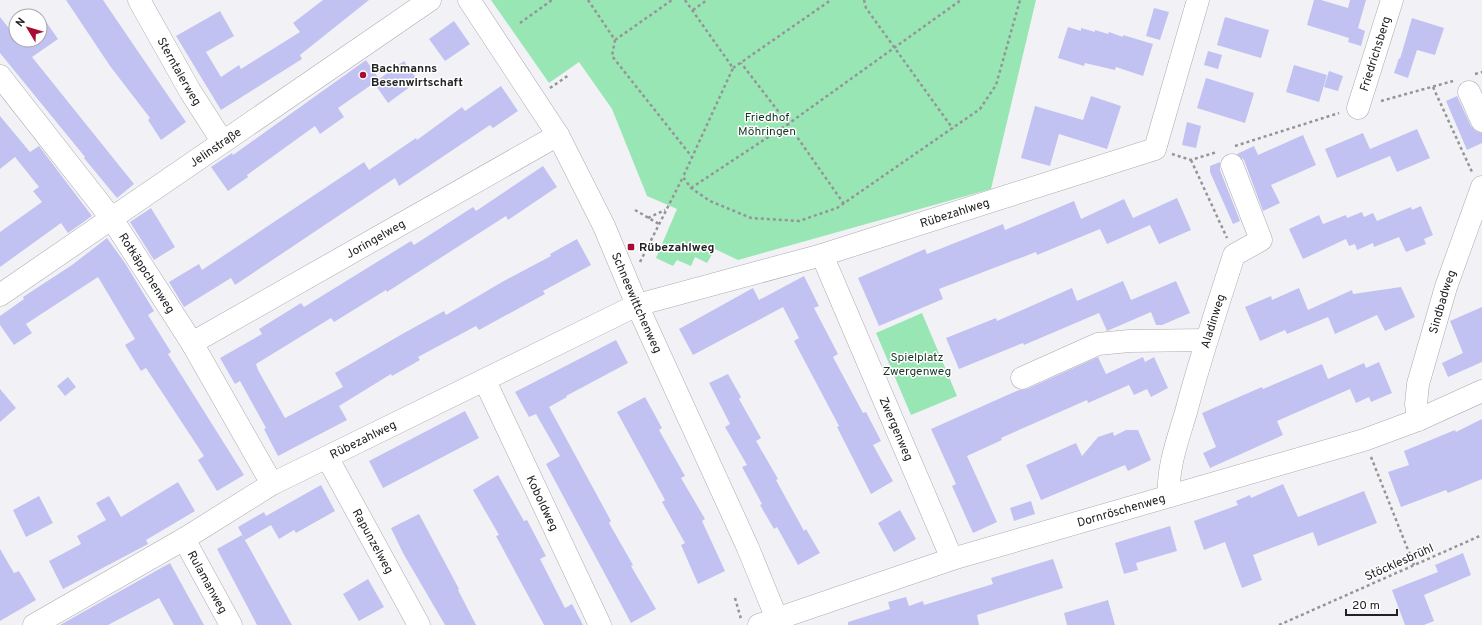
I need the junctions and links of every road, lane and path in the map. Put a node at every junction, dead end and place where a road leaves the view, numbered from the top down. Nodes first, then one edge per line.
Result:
1 (139, 0) edge
2 (430, 0) edge
3 (469, 0) edge
4 (552, 0) edge
5 (588, 0) edge
6 (672, 0) edge
7 (686, 0) edge
8 (707, 0) edge
9 (831, 0) edge
10 (864, 0) edge
11 (961, 0) edge
12 (1020, 0) edge
13 (1198, 0) edge
14 (1392, 0) edge
15 (693, 10) junction
16 (520, 23) dead end
17 (615, 40) junction
18 (895, 48) junction
19 (741, 63) junction
20 (733, 68) junction
21 (1482, 72) edge
22 (0, 76) edge
23 (1464, 83) junction
24 (1433, 87) junction
25 (1358, 108) junction
26 (1482, 121) edge
27 (788, 124) junction
28 (952, 129) junction
29 (558, 134) junction
30 (222, 141) junction
31 (1155, 149) junction
32 (1227, 155) junction
33 (692, 157) junction
34 (1191, 160) junction
35 (683, 176) junction
36 (691, 188) junction
37 (1481, 189) edge
38 (844, 204) junction
39 (666, 209) junction
40 (634, 210) dead end
41 (647, 218) junction
42 (112, 219) junction
43 (659, 224) junction
44 (822, 255) junction
45 (1234, 255) junction
46 (628, 285) junction
47 (0, 295) edge
48 (637, 305) junction
49 (1206, 340) junction
50 (192, 343) junction
51 (1022, 378) dead end
52 (485, 381) junction
53 (1482, 391) edge
54 (1418, 420) junction
55 (1364, 440) junction
56 (327, 456) junction
57 (272, 484) junction
58 (1169, 496) junction
59 (1482, 535) edge
60 (184, 538) junction
61 (952, 559) junction
62 (1414, 565) junction
63 (735, 598) dead end
64 (765, 624) edge
65 (34, 625) edge
66 (231, 625) edge
67 (419, 625) edge
68 (600, 625) edge
69 (743, 625) edge
70 (1279, 625) edge

1 - 30 street, Sterntalerweg
2 - 30 street, Jelinstraße
3 - 29 street, Schneewittchenweg
4 - 16 path
5 - 17 path
6 - 17 path
7 - 15 path
8 - 15 path
9 - 19 path
10 - 18 path
11 - 18 path
12 - 28 path
13 - 31 street
14 - 25 street, Friedrichsberg
15 - 20 path
17 - 33 path
18 - 27 path
18 - 28 path
19 - 20 path
19 - 27 path
20 - 33 path
21 - 23 path
22 - 42 street, Rotkäppchenweg
23 - 24 path
23 - 26 street
24 - 25 path
24 - 37 path
25 - 32 path
27 - 36 path
27 - 38 path
28 - 38 path
29 - 46 street, Schneewittchenweg
29 - 50 street, Joringelweg
30 - 42 street, Jelinstraße
31 - 34 path
31 - 44 street, Rübezahlweg
32 - 34 path
32 - 45 street
33 - 35 path
34 - 45 path
35 - 36 path
35 - 39 path
36 - 38 path
37 - 54 street, Sindbadweg
39 - 41 path
39 - 43 path
40 - 41 path
41 - 43 path
42 - 47 street, Jelinstraße
42 - 50 street, Rotkäppchenweg
43 - 46 path
44 - 48 street, Rübezahlweg
44 - 61 street, Zwergenweg
45 - 49 street, Aladinweg
46 - 48 street, Schneewittchenweg
48 - 52 street, Rübezahlweg
48 - 64 street, Schneewittchenweg
49 - 51 street
49 - 58 street, Aladinweg
50 - 57 street, Rotkäppchenweg
52 - 56 street, Rübezahlweg
52 - 68 street, Koboldweg
53 - 54 street, Dornröschenweg
54 - 55 street, Dornröschenweg
55 - 58 street, Dornröschenweg
55 - 62 path
56 - 57 street, Rübezahlweg
56 - 67 street, Rapunzelweg
57 - 60 street, Rübezahlweg
58 - 61 street, Dornröschenweg
59 - 62 path, Stöcklesbrühl
60 - 65 street, Rübezahlweg
60 - 66 street, Rulamanweg
61 - 64 street, Dornröschenweg
62 - 70 path, Stöcklesbrühl
63 - 69 path

